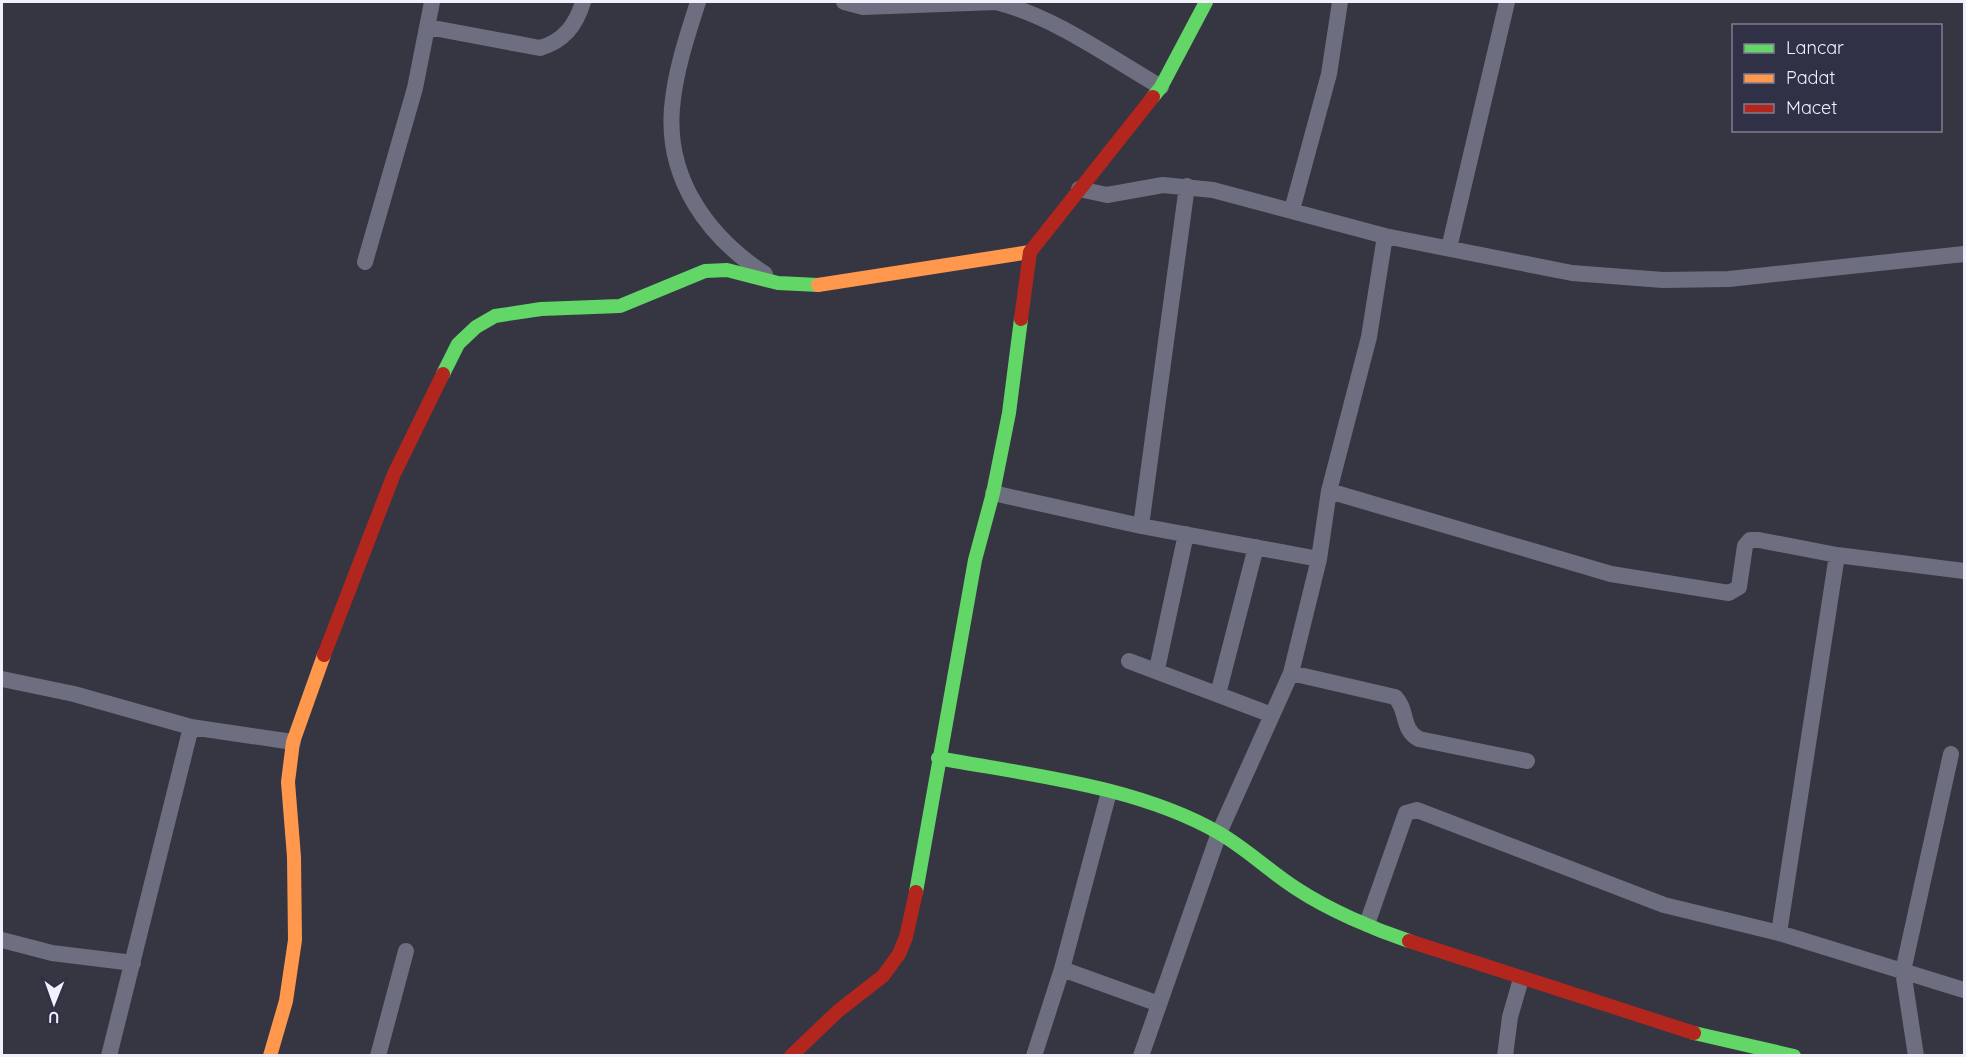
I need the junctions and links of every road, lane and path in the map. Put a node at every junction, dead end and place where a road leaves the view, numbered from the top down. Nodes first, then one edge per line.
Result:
1 (432, 2) edge
2 (583, 2) edge
3 (698, 2) edge
4 (843, 2) edge
5 (1206, 2) edge
6 (1340, 2) edge
7 (1507, 2) edge
8 (428, 27) junction
9 (1161, 87) junction
10 (1187, 186) junction
11 (1079, 189) junction
12 (1293, 210) junction
13 (1384, 236) junction
14 (1449, 248) junction
15 (1030, 252) junction
16 (1965, 255) edge
17 (365, 262) dead end
18 (778, 283) junction
19 (1329, 491) junction
20 (993, 493) junction
21 (1141, 526) junction
22 (1186, 534) junction
23 (1256, 547) junction
24 (1838, 555) junction
25 (1319, 559) junction
26 (1965, 571) edge
27 (1129, 661) dead end
28 (1157, 669) junction
29 (1291, 673) junction
30 (2, 679) edge
31 (1218, 694) junction
32 (1272, 715) junction
33 (190, 727) junction
34 (293, 742) junction
35 (1951, 754) dead end
36 (938, 758) junction
37 (1527, 761) dead end
38 (1109, 792) junction
39 (1219, 832) junction
40 (1367, 924) junction
41 (1779, 933) junction
42 (2, 940) edge
43 (406, 951) dead end
44 (133, 963) junction
45 (1062, 969) junction
46 (1903, 971) junction
47 (1521, 979) junction
48 (1965, 990) edge
49 (1159, 1004) junction
50 (1736, 1049) edge
51 (109, 1056) edge
52 (270, 1056) edge
53 (378, 1056) edge
54 (791, 1056) edge
55 (1034, 1056) edge
56 (1141, 1056) edge
57 (1505, 1056) edge
58 (1794, 1056) edge
59 (1916, 1056) edge

1 - 8 street
2 - 8 street
3 - 18 street
4 - 9 street
5 - 9 street
6 - 12 street
7 - 14 street
8 - 17 street
9 - 11 street
10 - 11 street
10 - 12 street
10 - 21 street
11 - 15 street
12 - 13 street
13 - 14 street
13 - 19 street
14 - 16 street
15 - 18 street
15 - 20 street
18 - 34 street
19 - 24 street
19 - 25 street
20 - 21 street
20 - 36 street
21 - 22 street
22 - 23 street
22 - 28 street
23 - 25 street
23 - 31 street
24 - 26 street
24 - 41 street
25 - 29 street
27 - 28 street
28 - 31 street
29 - 32 street
29 - 37 street
30 - 33 street
31 - 32 street
32 - 39 street
33 - 34 street
33 - 44 street
34 - 52 street
35 - 46 street
36 - 38 street
36 - 54 street
38 - 39 street
38 - 45 street
39 - 40 street
39 - 49 street
40 - 41 street
40 - 47 street
41 - 46 street
42 - 44 street
43 - 53 street
44 - 51 street
45 - 49 street
45 - 55 street
46 - 48 street
46 - 59 street
47 - 50 street
47 - 57 street
49 - 56 street
50 - 58 street

